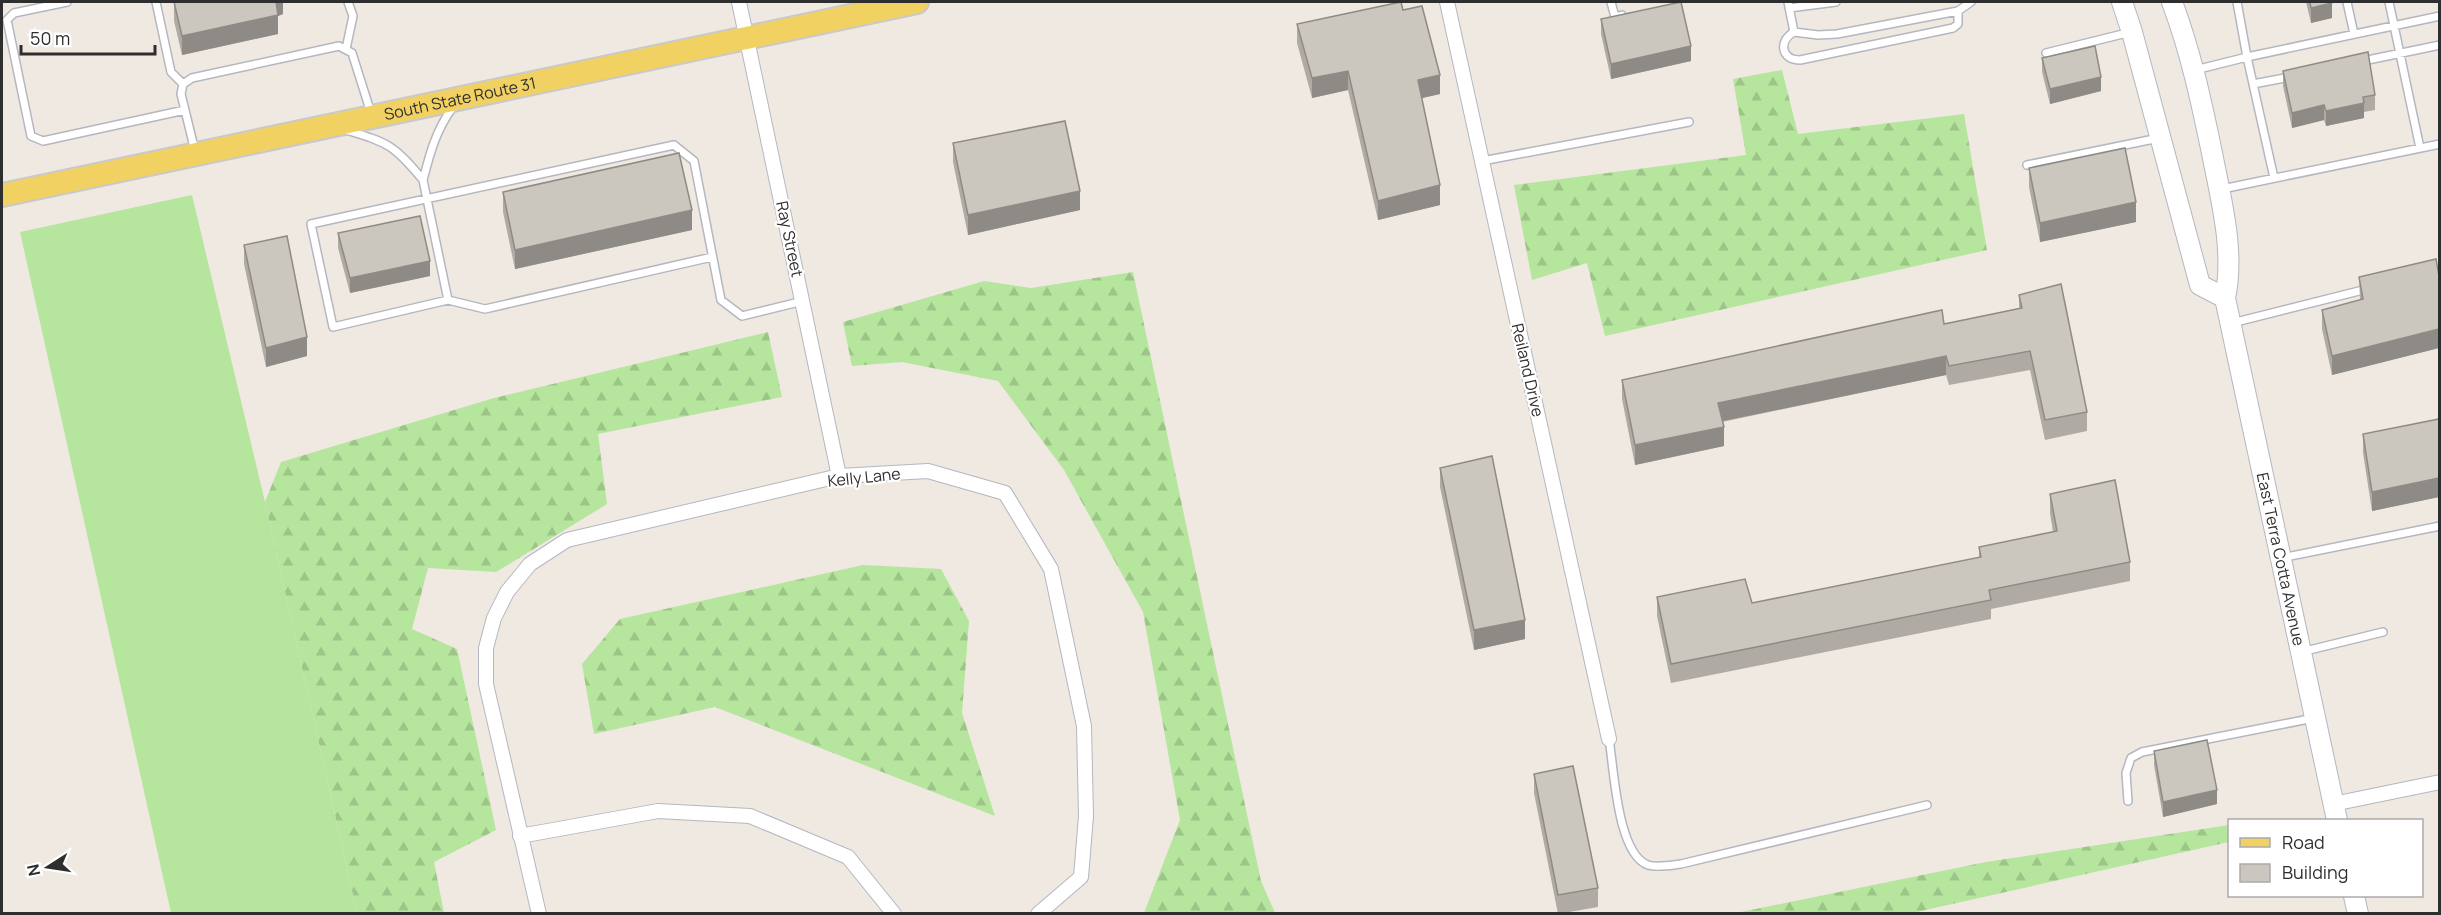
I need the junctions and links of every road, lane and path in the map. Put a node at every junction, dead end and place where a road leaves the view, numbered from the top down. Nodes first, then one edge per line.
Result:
1 (67, 2) edge
2 (156, 2) edge
3 (348, 2) edge
4 (739, 2) edge
5 (917, 2) edge
6 (1447, 2) edge
7 (1611, 2) edge
8 (1835, 2) edge
9 (1971, 2) edge
10 (2122, 2) edge
11 (2172, 2) edge
12 (2237, 2) edge
13 (2347, 2) edge
14 (2389, 2) edge
15 (1788, 5) edge
16 (1958, 11) junction
17 (1635, 12) edge
18 (2439, 16) edge
19 (2393, 26) junction
20 (1794, 32) junction
21 (2132, 32) junction
22 (2354, 34) junction
23 (748, 38) junction
24 (2439, 45) edge
25 (346, 49) junction
26 (2046, 53) dead end
27 (2400, 54) junction
28 (2247, 57) junction
29 (2355, 63) edge
30 (2195, 70) junction
31 (2298, 75) edge
32 (183, 84) junction
33 (2253, 84) junction
34 (461, 97) junction
35 (185, 110) junction
36 (372, 115) junction
37 (1689, 122) dead end
38 (329, 124) junction
39 (2160, 138) junction
40 (2439, 144) edge
41 (2420, 148) junction
42 (195, 153) junction
43 (1482, 161) junction
44 (2027, 165) dead end
45 (2274, 178) junction
46 (423, 180) junction
47 (2220, 190) junction
48 (2, 195) edge
49 (426, 199) junction
50 (712, 257) junction
51 (2378, 285) edge
52 (2225, 298) junction
53 (448, 300) junction
54 (803, 301) junction
55 (2231, 324) junction
56 (839, 476) junction
57 (2439, 526) edge
58 (2279, 559) junction
59 (2383, 633) dead end
60 (2299, 652) junction
61 (2314, 718) junction
62 (1609, 739) joint
63 (2439, 782) edge
64 (2128, 801) dead end
65 (1927, 805) dead end
66 (2335, 812) edge
67 (520, 836) junction
68 (2354, 897) edge
69 (539, 914) edge
70 (894, 914) edge
71 (1038, 914) edge
72 (2358, 914) edge

1 - 35 lane
2 - 32 lane
3 - 25 lane
4 - 23 street, Ray Street
5 - 23 main road, South State Route 31
6 - 43 street, Reiland Drive
7 - 17 lane
8 - 15 lane
9 - 16 lane
10 - 21 main road
11 - 30 main road, East Terra Cotta Avenue
12 - 28 lane
13 - 22 lane
14 - 19 lane
15 - 20 lane
16 - 20 lane
16 - 20 lane
18 - 19 lane
19 - 22 lane
19 - 27 lane
21 - 26 lane
21 - 39 main road
22 - 28 lane
23 - 34 main road, South State Route 31
23 - 54 street, Ray Street
24 - 27 lane
25 - 32 lane
25 - 36 lane
27 - 29 lane
27 - 41 lane
28 - 30 lane
28 - 33 lane
30 - 47 main road, East Terra Cotta Avenue
31 - 33 lane
32 - 35 lane
33 - 45 lane
34 - 36 main road, South State Route 31
34 - 46 lane
35 - 42 lane
36 - 38 main road, South State Route 31
37 - 43 lane
38 - 42 main road, South State Route 31
38 - 46 lane
39 - 44 lane
39 - 52 main road
40 - 41 lane
41 - 45 lane
42 - 48 main road, South State Route 31
43 - 62 street, Reiland Drive
45 - 47 lane
46 - 49 lane
47 - 52 main road, East Terra Cotta Avenue
49 - 50 lane
49 - 53 lane
49 - 53 lane
50 - 53 lane
50 - 54 lane
51 - 55 lane
52 - 55 main road, East Terra Cotta Avenue
54 - 56 street, Ray Street
55 - 58 main road, East Terra Cotta Avenue
56 - 67 street, Kelly Lane
56 - 71 street, Kelly Lane
57 - 58 lane
58 - 60 main road, East Terra Cotta Avenue
59 - 60 lane
60 - 61 main road, East Terra Cotta Avenue
61 - 64 lane
61 - 66 main road, East Terra Cotta Avenue
62 - 65 lane
63 - 66 street
67 - 69 street, Kelly Lane
67 - 70 street
68 - 72 main road

